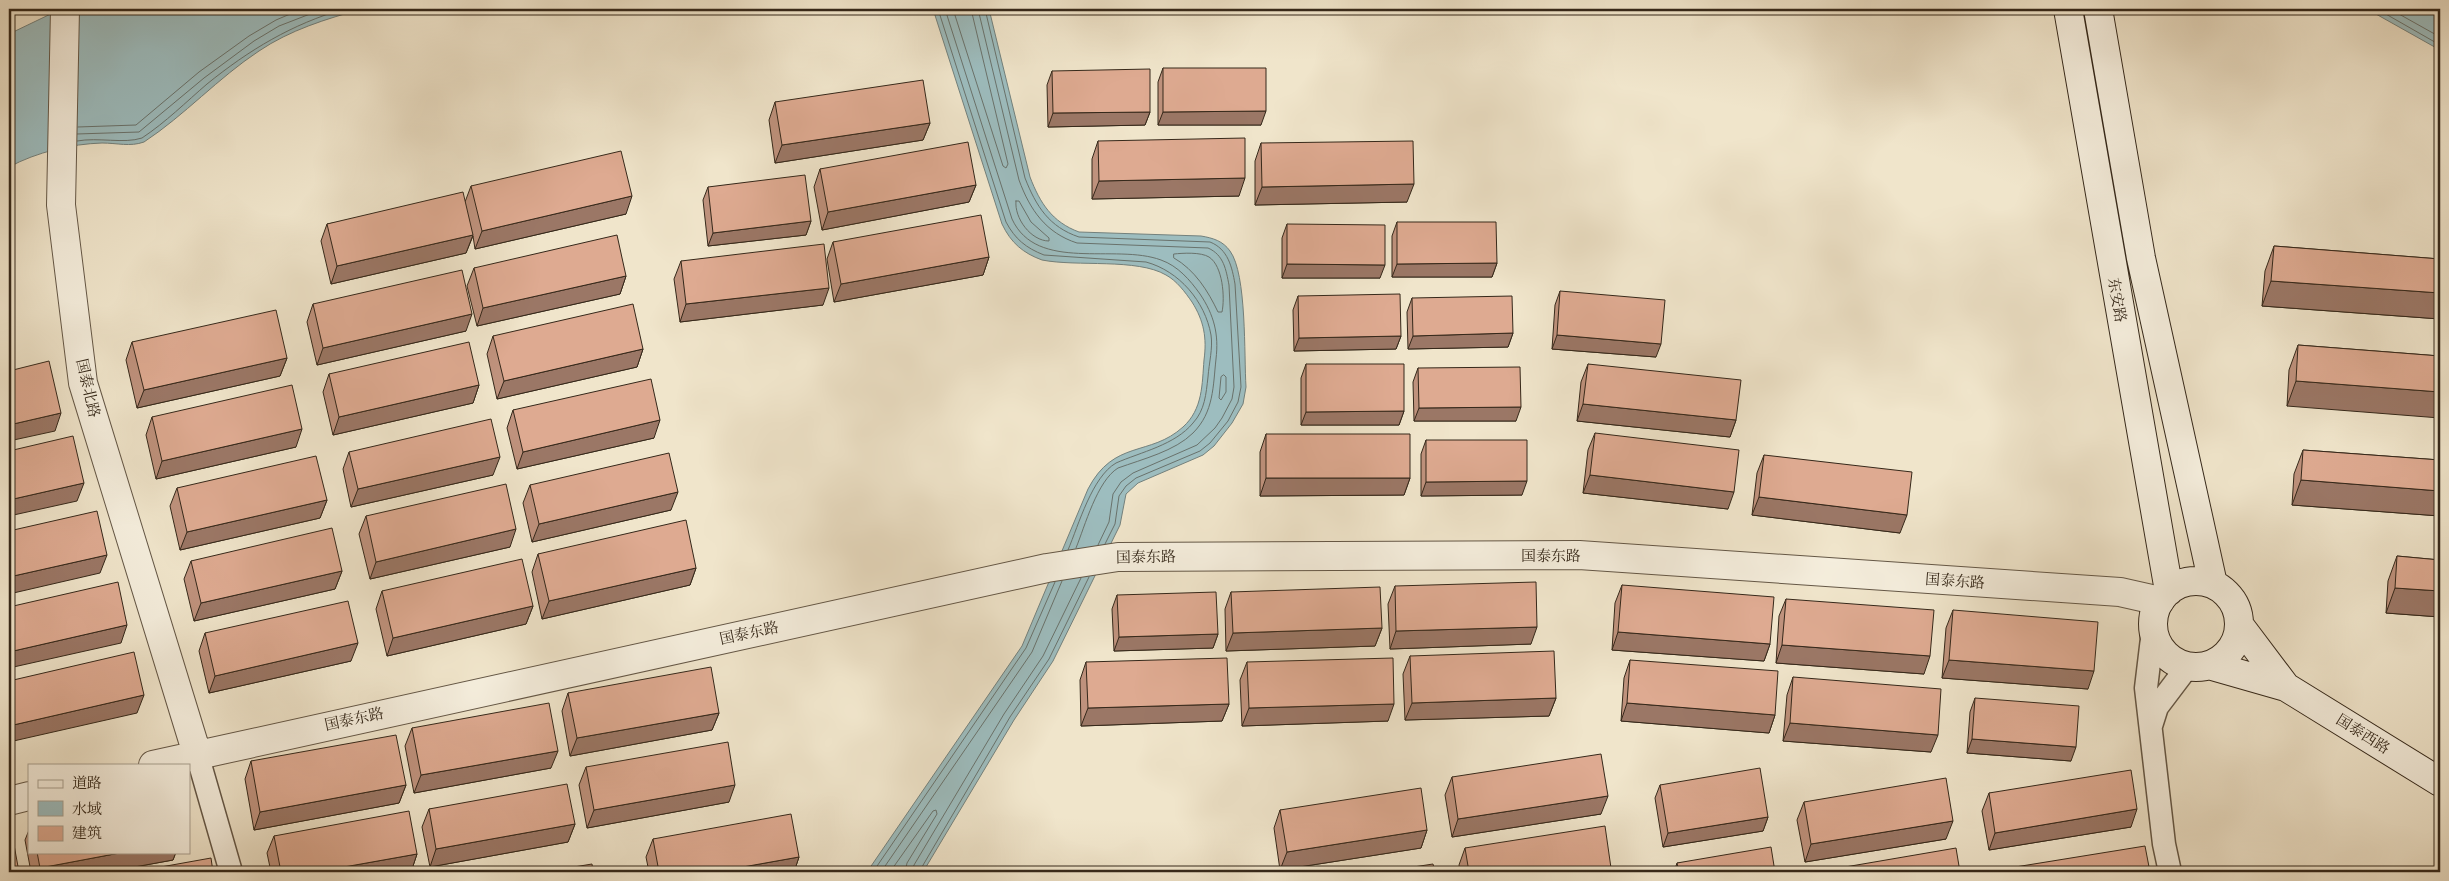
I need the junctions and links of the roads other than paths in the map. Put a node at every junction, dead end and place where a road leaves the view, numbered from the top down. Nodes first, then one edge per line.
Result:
1 (65, 9) edge
2 (2068, 9) edge
3 (2098, 9) edge
4 (2213, 584) junction
5 (2164, 596) junction
6 (2240, 626) junction
7 (2153, 630) junction
8 (2199, 666) junction
9 (2286, 686) junction
10 (2150, 730) junction
11 (197, 754) junction
12 (157, 764) edge
13 (2440, 782) edge
14 (28, 796) edge
15 (9, 801) edge
16 (232, 872) edge
17 (2170, 872) edge

1 - 11 street, 国泰北路
2 - 5 street, 东安路
3 - 4 street
4 - 5 street
4 - 6 street
5 - 7 street
5 - 11 street, 国泰东路
6 - 8 street
6 - 9 street
7 - 8 street
7 - 10 street
8 - 9 street
8 - 10 street
9 - 13 street, 国泰西路
10 - 17 street
11 - 12 street, 国泰东路
11 - 16 street
14 - 15 street

